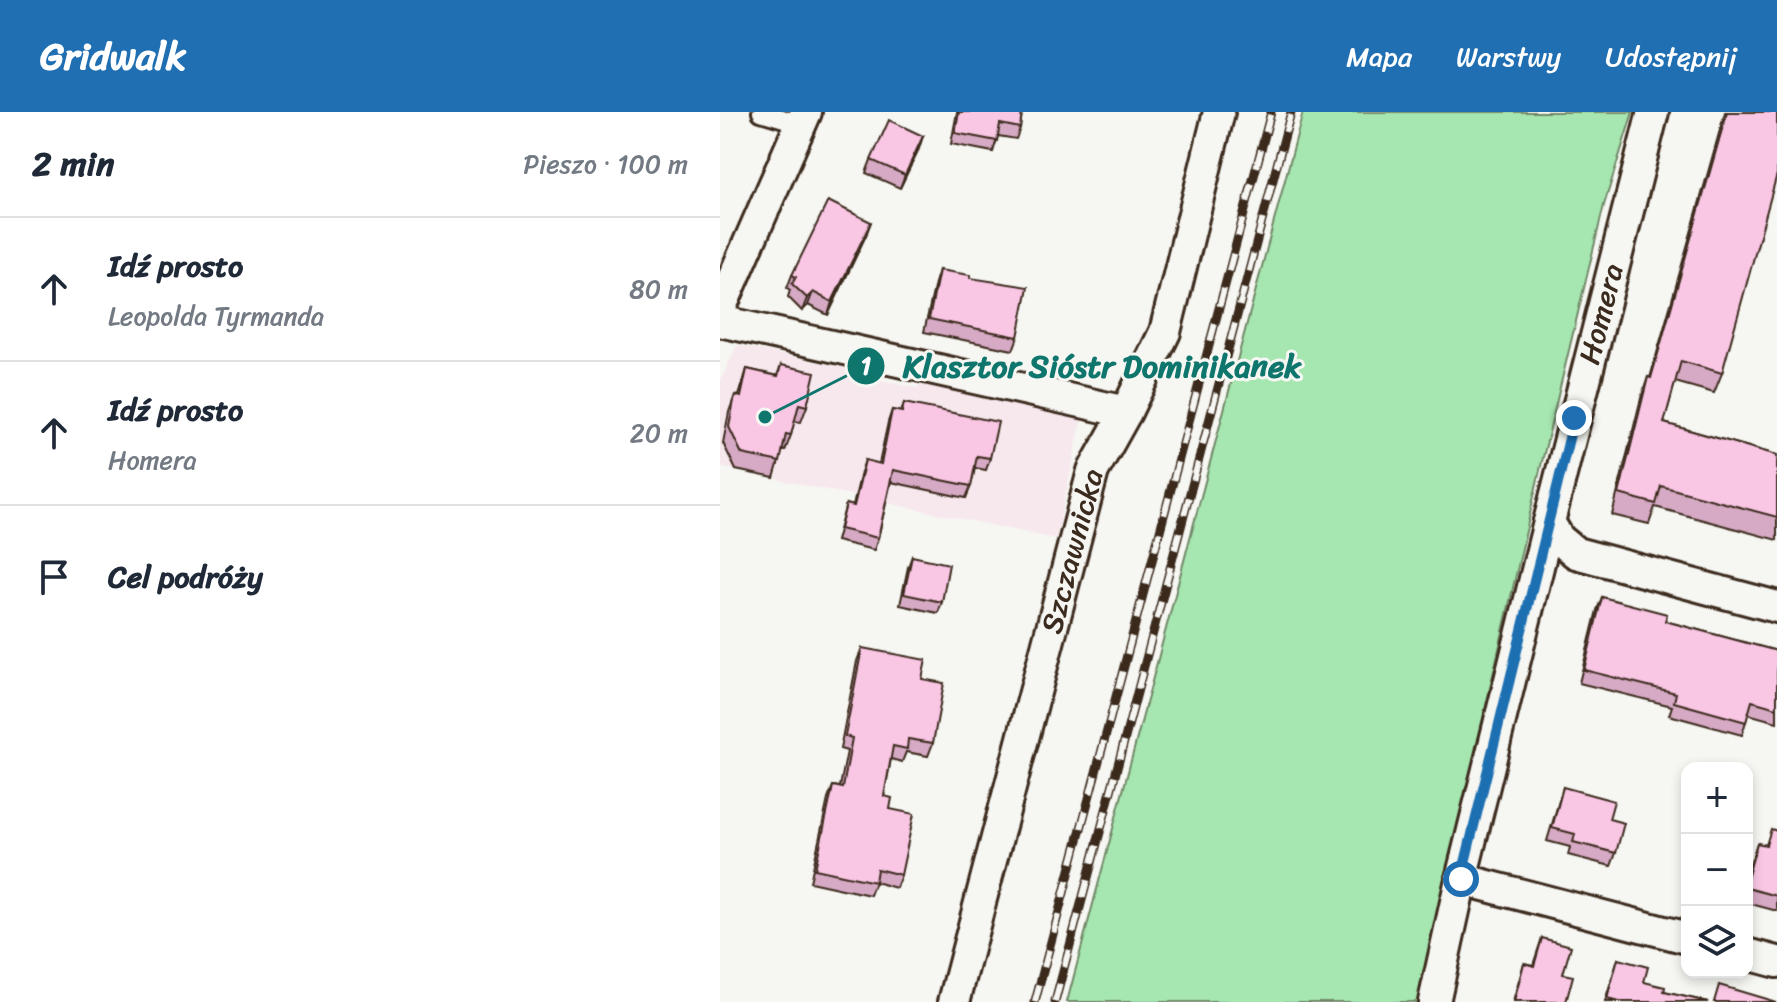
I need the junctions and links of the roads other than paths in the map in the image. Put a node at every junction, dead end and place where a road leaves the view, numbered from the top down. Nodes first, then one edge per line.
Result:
1 (761, 112) edge
2 (1219, 112) edge
3 (1653, 112) edge
4 (804, 118) edge
5 (720, 309) edge
6 (720, 321) edge
7 (1126, 412) junction
8 (1549, 522) junction
9 (1777, 607) edge
10 (1461, 879) junction
11 (1681, 936) edge
12 (1753, 956) edge
13 (1777, 962) edge
14 (954, 1002) edge
15 (1434, 1002) edge

1 - 4 lane
2 - 7 street, Szczawnicka
3 - 8 street, Homera
4 - 5 street
6 - 7 street
7 - 14 street, Szczawnicka
8 - 9 street
8 - 10 street, Homera
10 - 11 street
10 - 15 street, Homera
12 - 13 street

